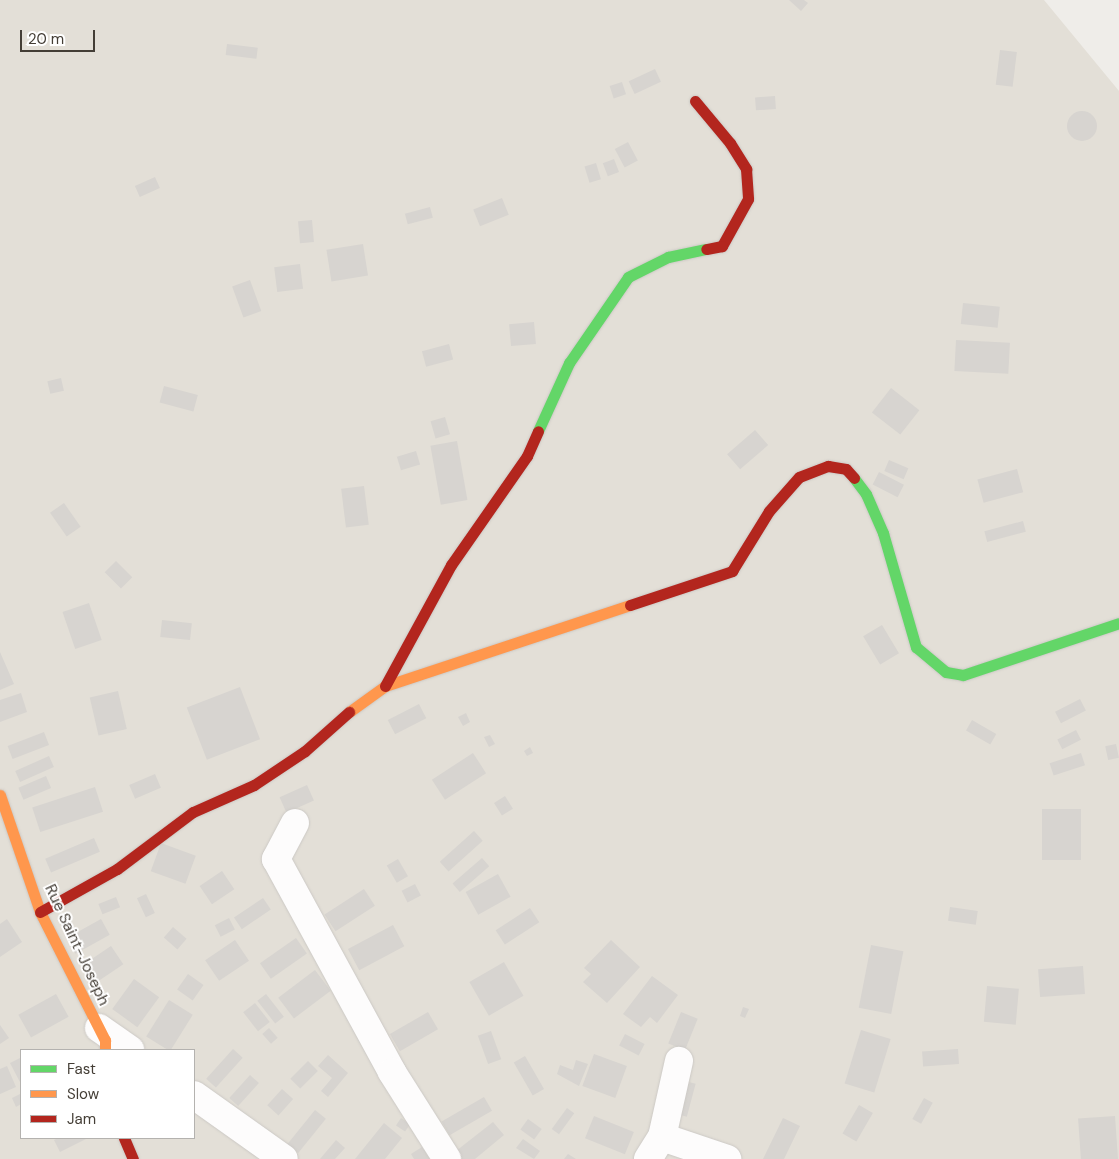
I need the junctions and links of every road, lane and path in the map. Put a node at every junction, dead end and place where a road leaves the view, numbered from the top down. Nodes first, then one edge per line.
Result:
1 (695, 101) dead end
2 (1119, 624) edge
3 (385, 686) junction
4 (1, 805) edge
5 (295, 823) dead end
6 (40, 912) junction
7 (102, 1039) edge
8 (127, 1049) edge
9 (679, 1061) dead end
10 (195, 1096) edge
11 (124, 1139) edge
12 (655, 1148) edge
13 (133, 1159) edge
14 (284, 1159) edge
15 (448, 1159) edge
16 (727, 1159) edge

1 - 3 street
2 - 3 street
3 - 6 street
4 - 6 street, Rue Saint-Joseph
5 - 15 street
6 - 7 street, Rue Saint-Joseph
7 - 8 street
9 - 12 street
10 - 14 street
11 - 13 street
12 - 16 street

